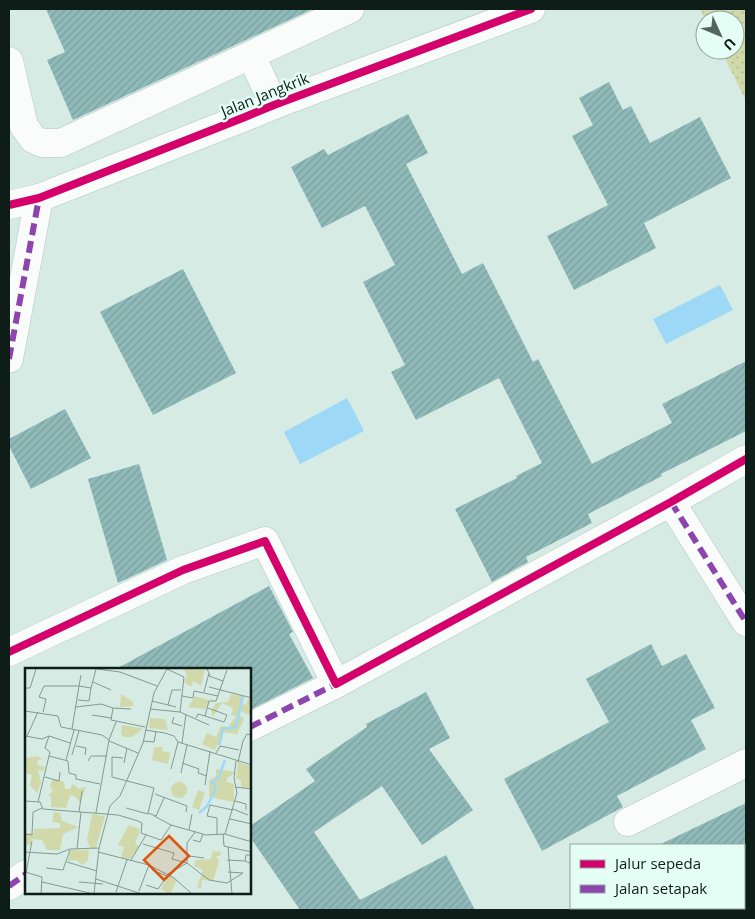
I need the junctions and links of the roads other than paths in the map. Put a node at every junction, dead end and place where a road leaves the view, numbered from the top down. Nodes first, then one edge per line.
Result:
1 (350, 9) edge
2 (531, 9) edge
3 (251, 54) junction
4 (9, 61) edge
5 (274, 105) junction
6 (39, 198) junction
7 (9, 205) edge
8 (9, 359) edge
9 (746, 459) edge
10 (671, 502) junction
11 (746, 622) edge
12 (9, 652) edge
13 (336, 684) junction
14 (251, 726) edge
15 (746, 763) edge
16 (628, 822) dead end
17 (25, 875) edge
18 (9, 886) edge

1 - 3 street
2 - 5 street, Jalan Jangkrik
3 - 4 street
3 - 5 street
5 - 6 street, Jalan Jangkrik
6 - 7 street, Jalan Jangkrik
6 - 8 street
9 - 10 street
10 - 11 street
10 - 13 street
12 - 13 street
13 - 14 street
15 - 16 street
17 - 18 street

